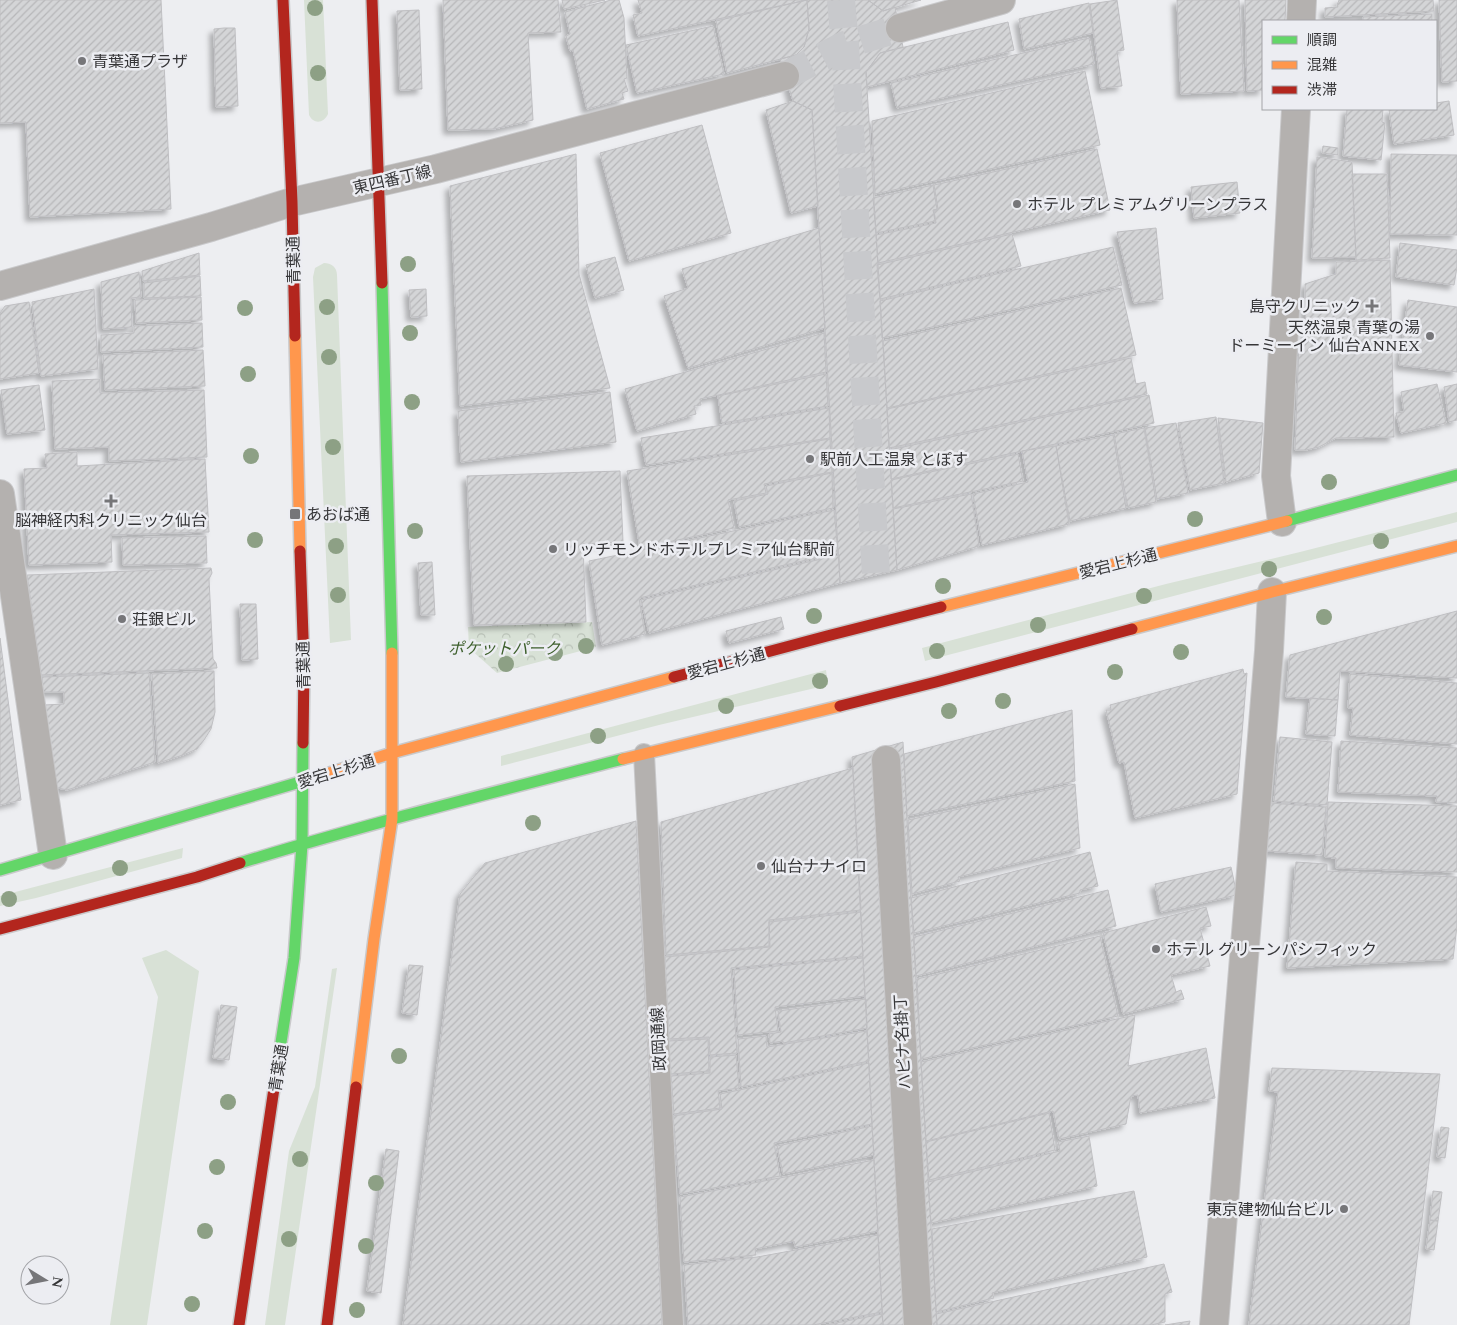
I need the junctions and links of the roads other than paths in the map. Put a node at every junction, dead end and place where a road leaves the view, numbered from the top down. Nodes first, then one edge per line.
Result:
1 (283, 0) edge
2 (372, 0) edge
3 (1001, 0) edge
4 (1302, 0) edge
5 (1301, 20) edge
6 (900, 28) tunnel mouth
7 (785, 76) tunnel mouth
8 (1296, 110) edge
9 (379, 182) junction
10 (292, 202) junction
11 (0, 286) edge
12 (1457, 475) edge
13 (0, 494) edge
14 (1282, 522) junction
15 (1457, 546) edge
16 (1272, 592) junction
17 (392, 753) junction
18 (644, 754) junction
19 (886, 760) dead end
20 (302, 781) junction
21 (392, 819) junction
22 (302, 844) junction
23 (53, 855) junction
24 (0, 870) edge
25 (0, 929) edge
26 (240, 1325) edge
27 (327, 1325) edge
28 (673, 1325) edge
29 (918, 1325) edge
30 (1214, 1325) edge

1 - 10 street, 青葉通
2 - 9 street
3 - 6 street
4 - 5 street
7 - 9 street, 東四番丁線
8 - 14 street
9 - 10 street, 東四番丁線
9 - 17 street
10 - 11 street, 東四番丁線
10 - 20 street, 青葉通
12 - 14 street, 愛宕上杉通
13 - 23 street
14 - 17 street, 愛宕上杉通
15 - 16 street
16 - 18 street
16 - 30 street
17 - 20 street, 愛宕上杉通
17 - 21 street
18 - 21 street
18 - 28 lane, 政岡通線
19 - 29 street, ハピナ名掛丁
20 - 22 street, 青葉通
20 - 23 street, 愛宕上杉通
21 - 22 street
21 - 27 street
22 - 25 street
22 - 26 street, 青葉通
23 - 24 street, 愛宕上杉通

